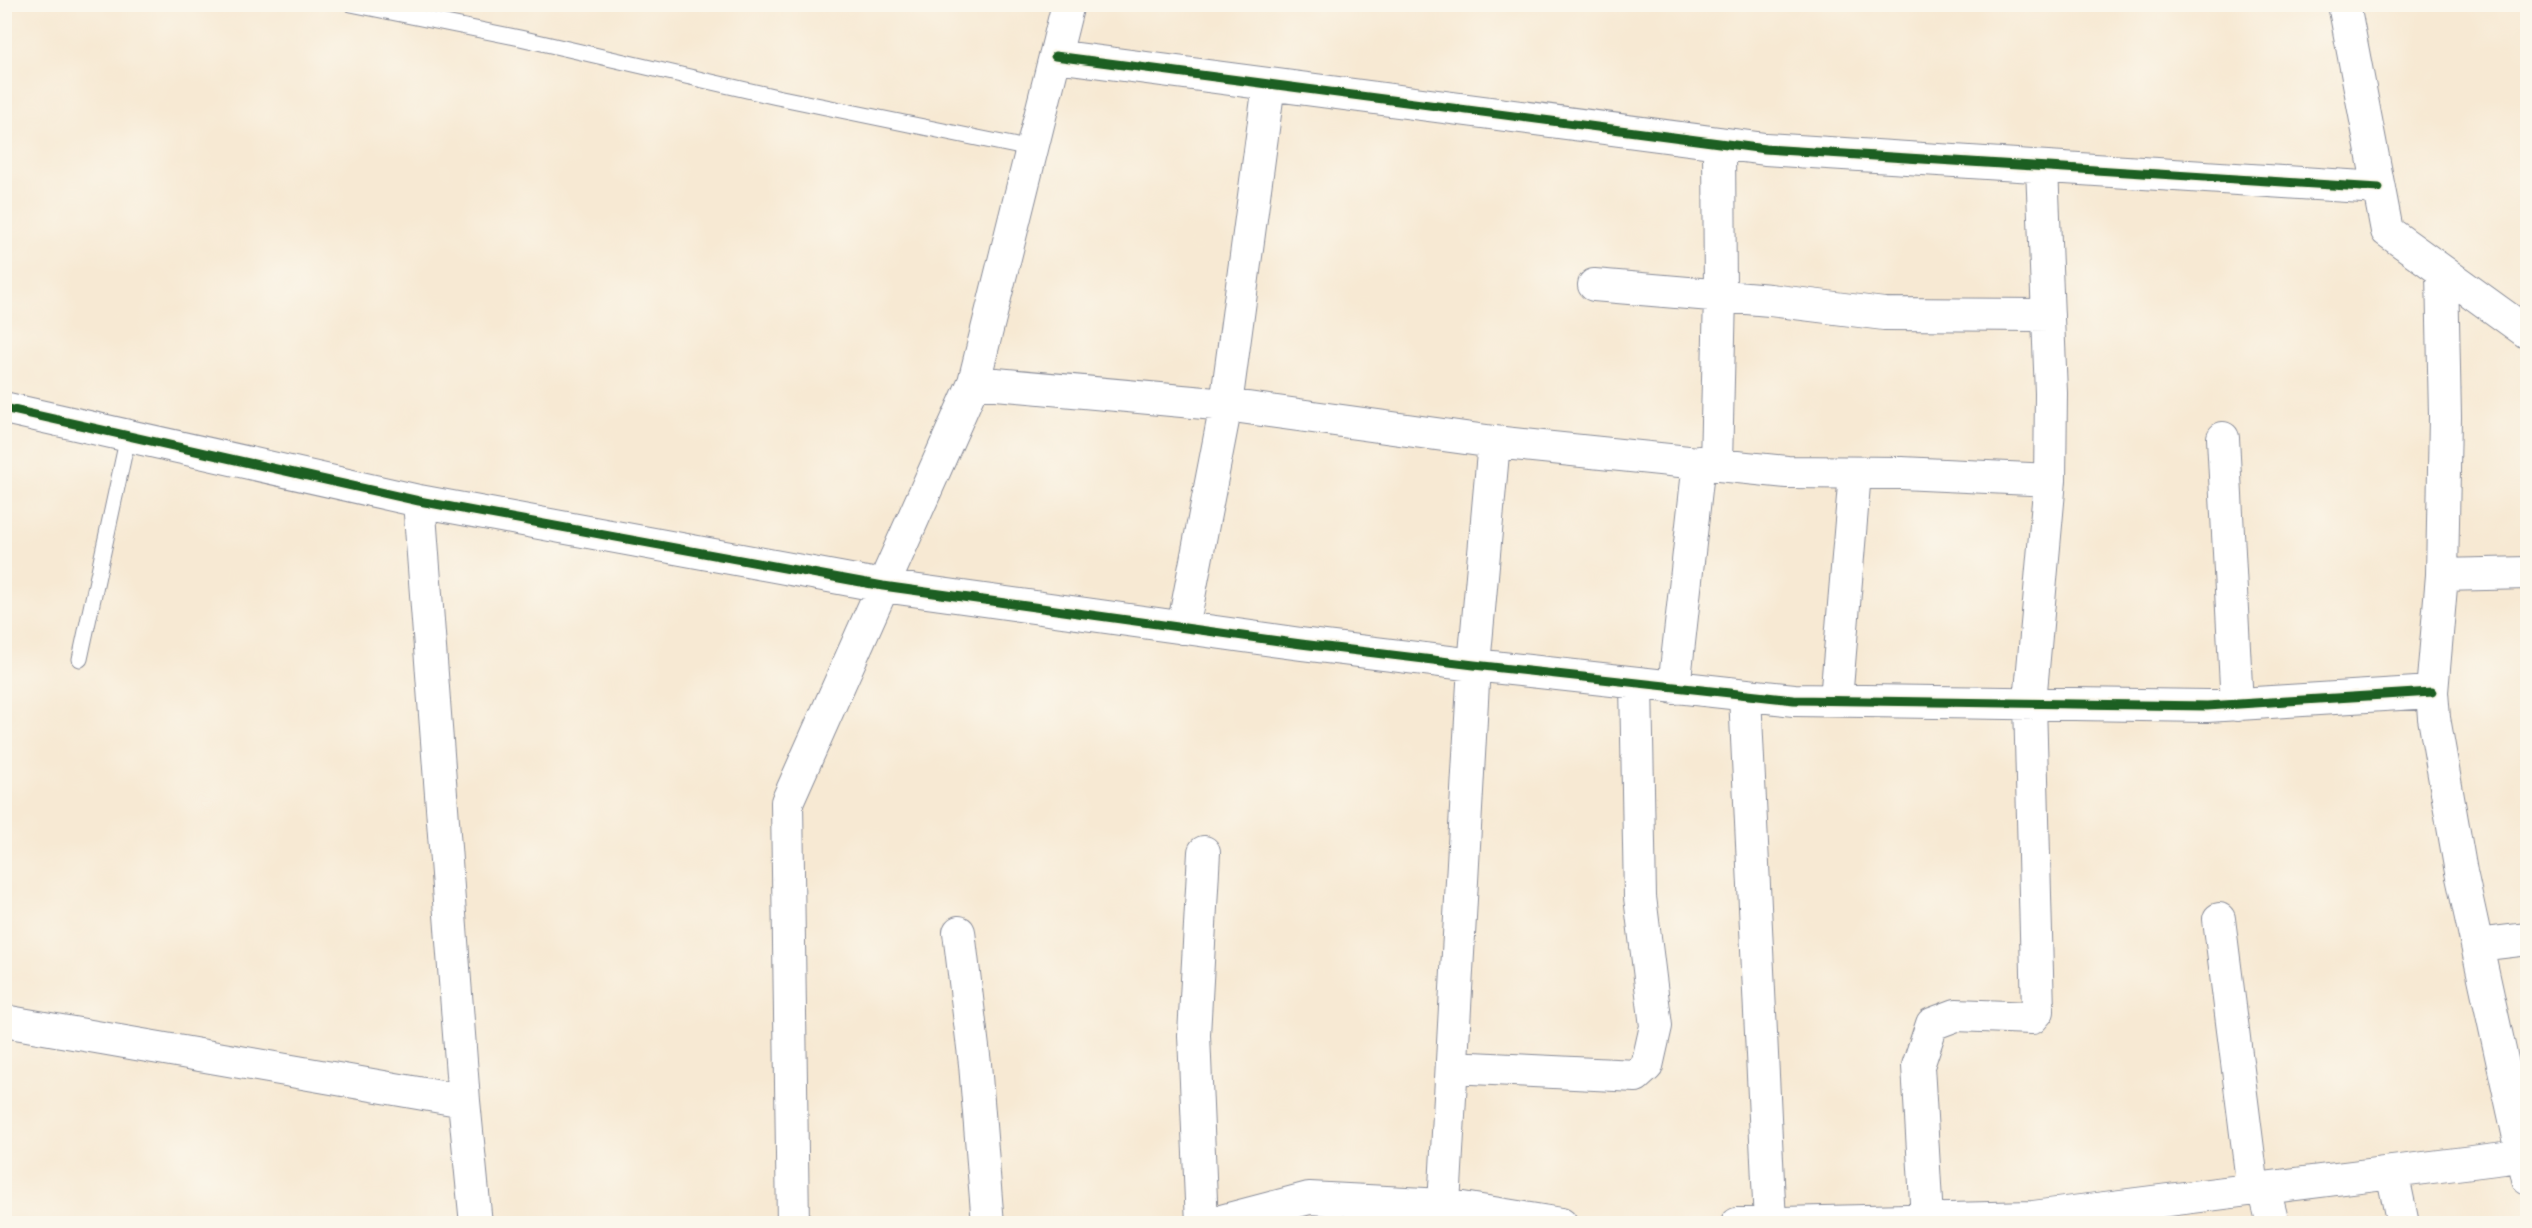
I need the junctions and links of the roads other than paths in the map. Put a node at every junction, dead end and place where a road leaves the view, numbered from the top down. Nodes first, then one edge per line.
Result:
1 (351, 4) edge
2 (1068, 4) edge
3 (2344, 4) edge
4 (1055, 56) junction
5 (1269, 84) junction
6 (1719, 144) junction
7 (1031, 149) junction
8 (2042, 166) junction
9 (2379, 188) junction
10 (2442, 272) junction
11 (1594, 285) dead end
12 (1720, 295) junction
13 (2048, 315) junction
14 (2528, 333) edge
15 (974, 382) junction
16 (1226, 405) junction
17 (4, 408) edge
18 (128, 436) junction
19 (2223, 438) dead end
20 (1494, 442) junction
21 (1707, 463) junction
22 (1856, 473) junction
23 (2050, 480) junction
24 (419, 501) junction
25 (2528, 573) edge
26 (2442, 575) junction
27 (883, 586) junction
28 (1183, 628) junction
29 (80, 658) dead end
30 (1474, 665) junction
31 (1636, 683) junction
32 (1674, 688) junction
33 (2432, 692) junction
34 (1745, 696) junction
35 (1836, 700) junction
36 (2030, 702) junction
37 (2237, 705) junction
38 (1204, 852) dead end
39 (2218, 919) dead end
40 (959, 932) dead end
41 (2528, 939) edge
42 (2477, 945) junction
43 (4, 1021) edge
44 (1452, 1067) junction
45 (464, 1101) junction
46 (2526, 1163) edge
47 (2392, 1172) junction
48 (2259, 1189) junction
49 (1444, 1205) junction
50 (1927, 1219) junction
51 (1770, 1223) edge
52 (476, 1224) edge
53 (793, 1224) edge
54 (988, 1224) edge
55 (1202, 1224) edge
56 (1210, 1224) edge
57 (1561, 1224) edge
58 (1737, 1224) edge
59 (2273, 1224) edge
60 (2403, 1224) edge

1 - 7 lane
2 - 4 street
3 - 9 street
4 - 5 street
4 - 7 street
5 - 6 street
5 - 16 street
6 - 8 street
6 - 12 street
7 - 15 street
8 - 9 street
8 - 13 street
9 - 10 street
10 - 14 street
10 - 26 street
11 - 12 street
12 - 13 street
12 - 21 street
13 - 23 street
15 - 16 street
15 - 27 street
16 - 20 street
16 - 28 street
17 - 18 street
18 - 24 street
18 - 29 lane
19 - 37 street
20 - 21 street
20 - 30 street
21 - 22 street
21 - 32 street
22 - 23 street
22 - 35 street
23 - 36 street
24 - 27 street
24 - 45 street
25 - 26 street
26 - 33 street
27 - 28 street
27 - 53 street
28 - 30 street
30 - 31 street
30 - 44 street
31 - 32 street
31 - 44 street
32 - 34 street
33 - 37 street
33 - 42 street
34 - 35 street
34 - 51 street
35 - 36 street
36 - 37 street
36 - 50 street
38 - 55 street
39 - 48 street
40 - 54 street
41 - 42 street
42 - 46 street
43 - 45 street
44 - 49 street
45 - 52 street
46 - 47 street
47 - 48 street
47 - 60 street
48 - 50 street
48 - 59 street
49 - 56 street
49 - 57 street
50 - 51 street
51 - 58 street

